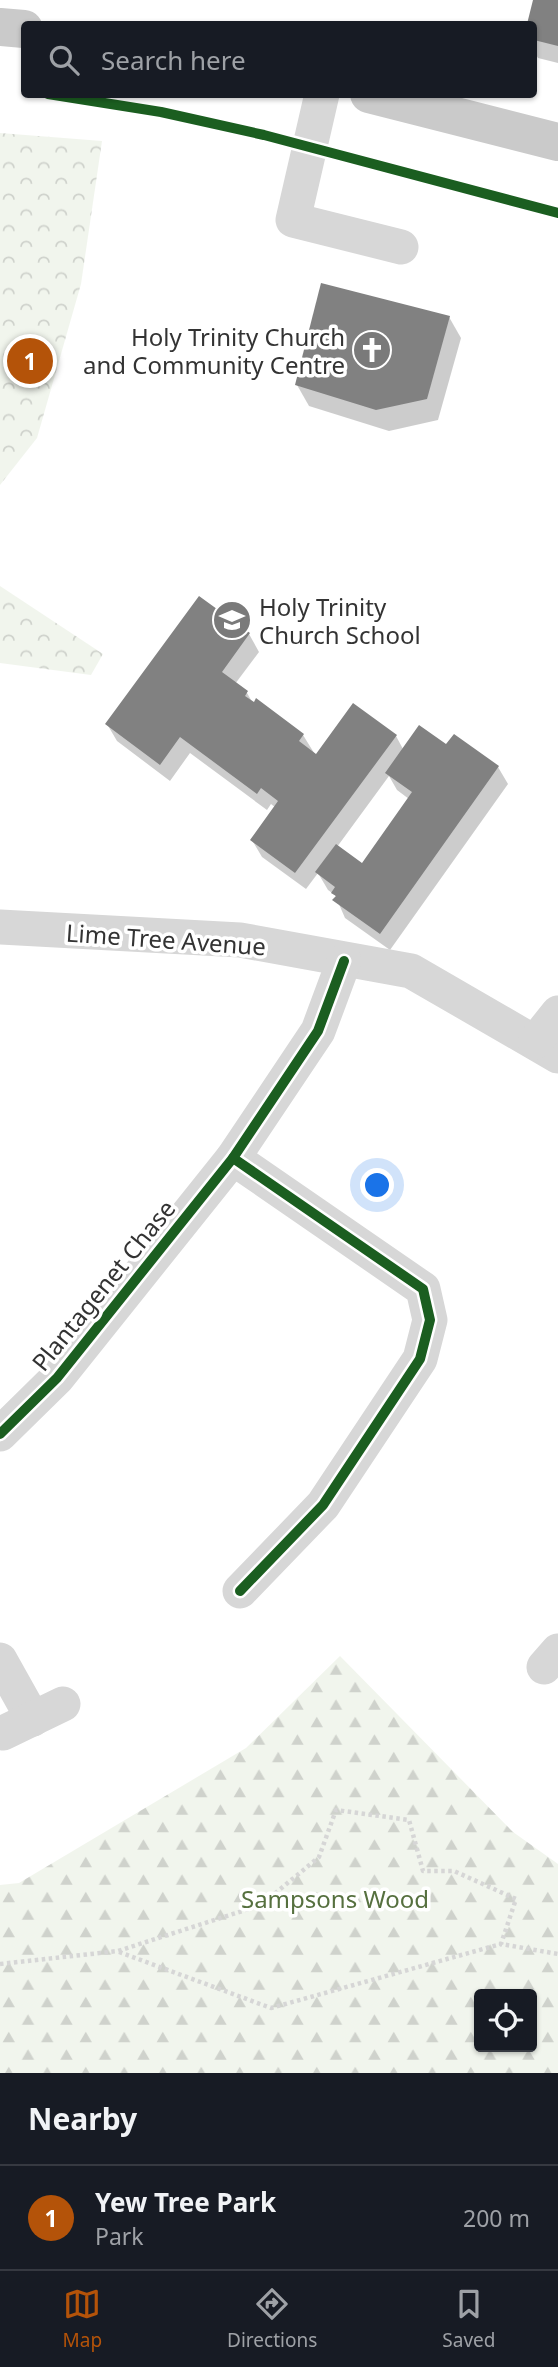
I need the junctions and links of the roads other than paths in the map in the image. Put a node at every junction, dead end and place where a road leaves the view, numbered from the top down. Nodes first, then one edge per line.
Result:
1 (0, 27) edge
2 (21, 29) edge
3 (321, 98) edge
4 (385, 98) edge
5 (558, 142) edge
6 (401, 247) dead end
7 (0, 927) edge
8 (344, 961) junction
9 (558, 1013) edge
10 (546, 1049) edge
11 (233, 1158) junction
12 (0, 1434) edge
13 (240, 1591) dead end
14 (0, 1660) edge
15 (33, 1719) dead end

1 - 2 main road
3 - 6 street
4 - 5 main road
7 - 8 street, Lime Tree Avenue
8 - 10 street, Lime Tree Avenue
8 - 11 street, Plantagenet Chase
9 - 10 street
11 - 12 street, Plantagenet Chase
11 - 13 street
14 - 15 street

